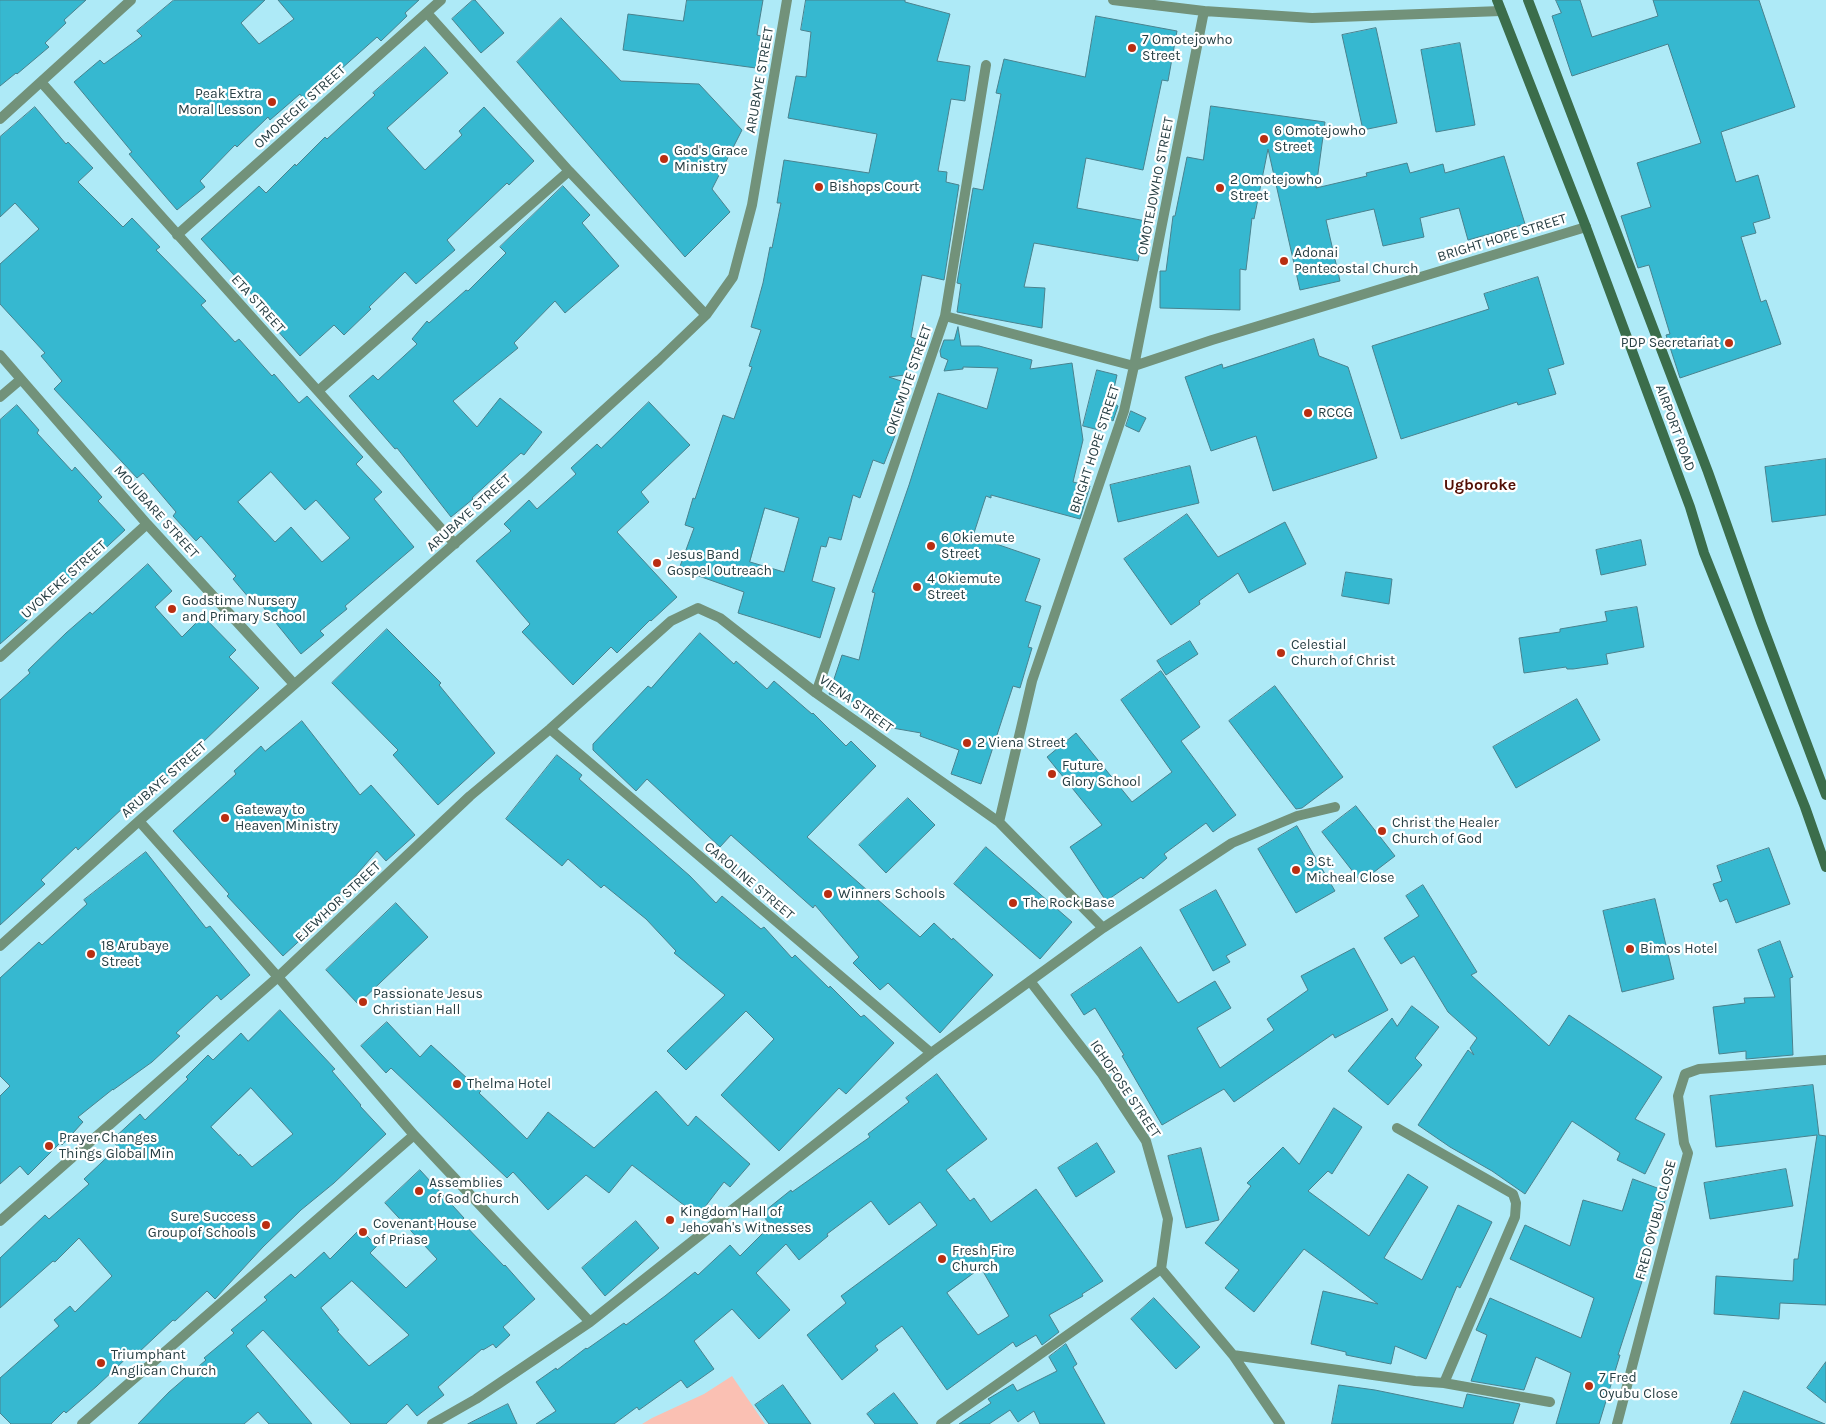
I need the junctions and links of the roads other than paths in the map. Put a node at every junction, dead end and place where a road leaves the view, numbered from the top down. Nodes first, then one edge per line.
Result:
1 (132, 0) edge
2 (442, 0) edge
3 (787, 0) edge
4 (1113, 0) edge
5 (1497, 0) edge
6 (1528, 0) edge
7 (1204, 11) junction
8 (1501, 11) junction
9 (427, 13) junction
10 (986, 65) dead end
11 (41, 82) junction
12 (0, 119) edge
13 (569, 171) junction
14 (1586, 227) junction
15 (178, 234) junction
16 (706, 315) junction
17 (945, 316) junction
18 (0, 355) edge
19 (1134, 366) junction
20 (20, 380) junction
21 (318, 391) junction
22 (0, 397) edge
23 (147, 524) junction
24 (455, 544) junction
25 (698, 608) joint
26 (0, 658) edge
27 (294, 684) junction
28 (816, 693) junction
29 (550, 729) junction
30 (1826, 795) edge
31 (1334, 807) dead end
32 (138, 821) junction
33 (998, 822) junction
34 (1826, 867) edge
35 (1103, 928) junction
36 (0, 946) edge
37 (278, 977) junction
38 (1030, 981) junction
39 (931, 1053) junction
40 (1826, 1060) edge
41 (1397, 1128) dead end
42 (414, 1135) junction
43 (0, 1221) edge
44 (1161, 1269) junction
45 (590, 1322) junction
46 (1233, 1355) junction
47 (1444, 1382) junction
48 (1550, 1402) dead end
49 (82, 1424) edge
50 (432, 1424) edge
51 (940, 1424) edge
52 (1280, 1424) edge
53 (1617, 1424) edge

1 - 11 street
2 - 9 street, OMOREGIE STREET
3 - 16 street, ARUBAYE STREET
4 - 7 street
5 - 8 main road, AIRPORT ROAD
6 - 30 main road, AIRPORT ROAD
7 - 8 street
7 - 19 street, OMOTEJOWHO STREET
8 - 14 main road, AIRPORT ROAD
9 - 13 street
9 - 15 street, OMOREGIE STREET
10 - 17 street, OKIEMUTE STREET
11 - 12 street
11 - 15 street, ETA STREET
13 - 16 street
13 - 21 street
14 - 19 street, BRIGHT HOPE STREET
14 - 34 main road, AIRPORT ROAD
15 - 21 street, ETA STREET
16 - 24 street, ARUBAYE STREET
17 - 19 street
17 - 28 street, OKIEMUTE STREET
18 - 20 street, MOJUBARE STREET
19 - 33 street, BRIGHT HOPE STREET
20 - 22 street
20 - 23 street, MOJUBARE STREET
21 - 24 street, ETA STREET
23 - 26 street, UVOKEKE STREET
23 - 27 street, MOJUBARE STREET
24 - 27 street, ARUBAYE STREET
25 - 28 street, VIENA STREET
25 - 29 street, EJEWHOR STREET
27 - 32 street, ARUBAYE STREET
28 - 33 street, VIENA STREET
29 - 37 street, EJEWHOR STREET
29 - 39 street, CAROLINE STREET
31 - 35 street
32 - 36 street, ARUBAYE STREET
32 - 37 street
33 - 35 street
35 - 38 street
37 - 42 street
37 - 43 street, EJEWHOR STREET
38 - 39 street
38 - 44 street, IGHOFOSE STREET
39 - 45 street
40 - 53 street, FRED OYUBU CLOSE
41 - 47 street
42 - 45 street
42 - 49 street
44 - 46 street
44 - 51 street
45 - 50 street
46 - 47 street
46 - 52 street
47 - 48 street

